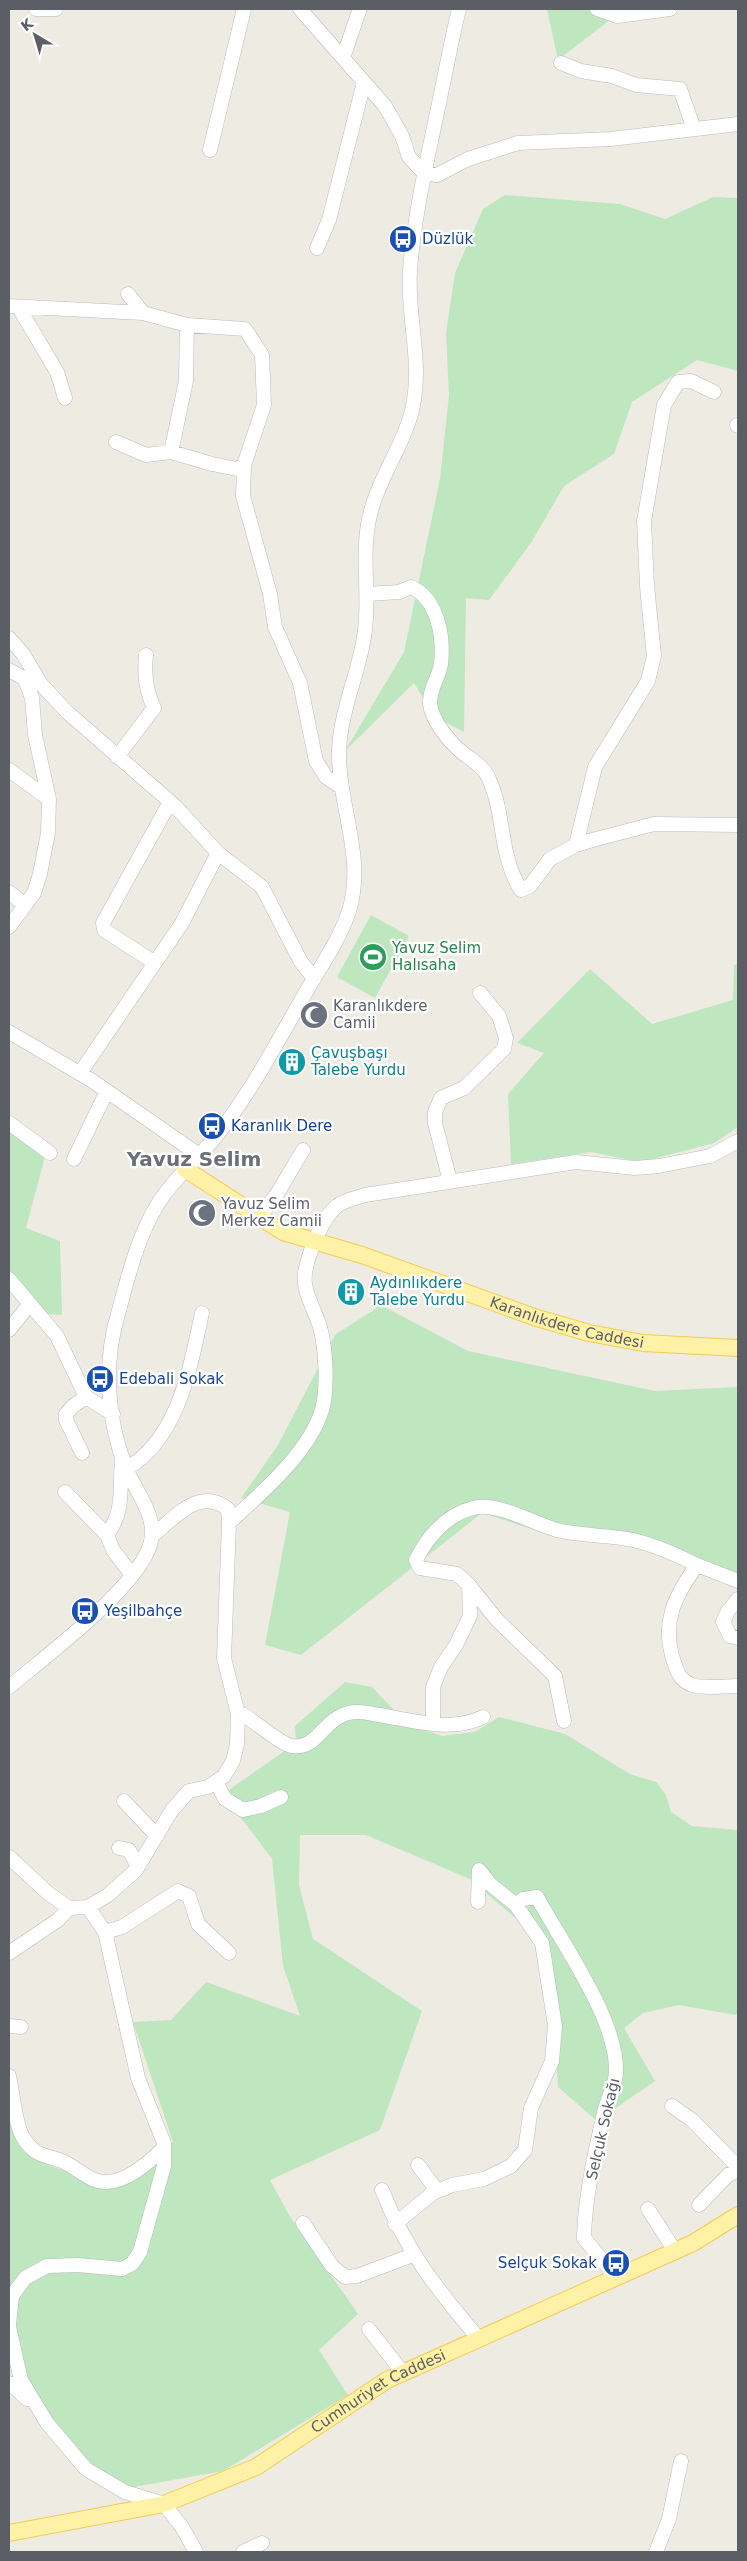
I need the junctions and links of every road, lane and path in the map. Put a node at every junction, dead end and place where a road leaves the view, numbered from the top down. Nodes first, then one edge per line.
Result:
1 (36, 9) edge
2 (56, 9) edge
3 (244, 9) edge
4 (300, 9) edge
5 (459, 9) edge
6 (597, 9) edge
7 (670, 9) edge
8 (359, 11) dead end
9 (343, 58) junction
10 (562, 63) dead end
11 (364, 82) junction
12 (738, 124) edge
13 (694, 129) junction
14 (210, 150) dead end
15 (424, 173) junction
16 (317, 248) dead end
17 (128, 294) dead end
18 (14, 307) edge
19 (143, 313) junction
20 (188, 325) junction
21 (714, 392) dead end
22 (65, 398) dead end
23 (116, 442) dead end
24 (171, 452) junction
25 (244, 465) junction
26 (367, 594) junction
27 (9, 638) edge
28 (146, 655) dead end
29 (9, 670) edge
30 (25, 679) junction
31 (41, 684) junction
32 (118, 757) junction
33 (9, 770) edge
34 (341, 787) junction
35 (49, 799) junction
36 (170, 802) junction
37 (738, 825) edge
38 (576, 845) junction
39 (218, 853) junction
40 (9, 892) edge
41 (25, 905) junction
42 (9, 927) edge
43 (155, 963) junction
44 (314, 978) junction
45 (480, 993) dead end
46 (9, 1032) edge
47 (80, 1074) junction
48 (107, 1090) junction
49 (9, 1123) edge
50 (738, 1141) edge
51 (303, 1150) dead end
52 (50, 1153) dead end
53 (199, 1155) junction
54 (74, 1159) dead end
55 (185, 1169) junction
56 (450, 1181) junction
57 (259, 1217) junction
58 (314, 1242) junction
59 (9, 1279) edge
60 (30, 1305) junction
61 (202, 1313) dead end
62 (9, 1330) edge
63 (738, 1348) edge
64 (86, 1397) junction
65 (113, 1414) junction
66 (82, 1453) dead end
67 (124, 1463) junction
68 (66, 1492) dead end
69 (229, 1523) junction
70 (153, 1534) junction
71 (107, 1535) junction
72 (697, 1565) junction
73 (132, 1575) junction
74 (738, 1580) edge
75 (469, 1585) junction
76 (738, 1599) edge
77 (738, 1638) edge
78 (738, 1686) edge
79 (9, 1687) edge
80 (238, 1714) junction
81 (483, 1716) dead end
82 (564, 1721) dead end
83 (433, 1724) junction
84 (216, 1782) junction
85 (281, 1797) dead end
86 (124, 1801) dead end
87 (158, 1836) junction
88 (119, 1848) dead end
89 (9, 1857) edge
90 (138, 1867) junction
91 (478, 1902) dead end
92 (516, 1905) junction
93 (88, 1907) junction
94 (69, 1908) junction
95 (105, 1932) junction
96 (229, 1952) dead end
97 (9, 1953) edge
98 (9, 2076) edge
99 (672, 2106) dead end
100 (164, 2148) junction
101 (418, 2165) dead end
102 (738, 2169) edge
103 (382, 2190) dead end
104 (436, 2191) junction
105 (700, 2205) dead end
106 (648, 2209) dead end
107 (738, 2216) edge
108 (303, 2223) dead end
109 (395, 2224) junction
110 (675, 2251) junction
111 (413, 2255) junction
112 (616, 2277) junction
113 (9, 2325) edge
114 (369, 2329) dead end
115 (479, 2339) junction
116 (403, 2373) junction
117 (9, 2382) edge
118 (40, 2412) junction
119 (681, 2461) dead end
120 (164, 2504) junction
121 (9, 2533) edge
122 (262, 2543) dead end
123 (196, 2552) edge
124 (242, 2552) edge
125 (656, 2552) edge

1 - 2 street
3 - 14 street
4 - 9 street
5 - 15 street
6 - 7 street
8 - 9 street
9 - 11 street
10 - 13 street
11 - 15 street
11 - 16 street
12 - 13 street
13 - 15 street
15 - 26 street
17 - 19 street
18 - 19 street
18 - 22 street
19 - 20 street
20 - 24 street
20 - 25 street
21 - 38 street
23 - 24 street
24 - 25 street
25 - 34 street
26 - 34 street
26 - 38 street
27 - 31 street
28 - 32 street
29 - 30 street
30 - 31 street
30 - 35 street
31 - 32 street
32 - 36 street
33 - 35 street
34 - 44 street
35 - 41 street
36 - 39 street
36 - 43 street
37 - 38 street
39 - 43 street
39 - 44 street
40 - 41 street
41 - 42 street
43 - 47 street
44 - 53 street
45 - 56 street
46 - 47 street
47 - 48 street
48 - 53 street
48 - 54 street
49 - 52 street
50 - 56 street
51 - 57 street
53 - 55 street
55 - 57 main road, Karanlıkdere Caddesi
55 - 65 street
56 - 58 street
57 - 58 main road, Karanlıkdere Caddesi
58 - 63 main road, Karanlıkdere Caddesi
58 - 69 street
59 - 60 street
60 - 62 street
60 - 64 street
61 - 67 street
64 - 65 street
64 - 66 street
65 - 67 street
67 - 70 street
67 - 71 street
68 - 71 street
69 - 70 street
69 - 80 street
70 - 73 street
71 - 73 street
72 - 74 street
72 - 75 street
72 - 78 street
73 - 79 street
75 - 82 street
75 - 83 street
76 - 77 street
80 - 83 street
80 - 84 street
81 - 83 street
84 - 85 street
84 - 87 street
86 - 87 street
87 - 90 street
88 - 90 street
89 - 94 street
90 - 93 street
91 - 92 street
92 - 104 street
92 - 112 street, Selçuk Sokağı
93 - 94 street
93 - 95 street
94 - 97 street
95 - 96 street
95 - 100 street
98 - 100 street
99 - 102 street
100 - 113 street
101 - 104 street
102 - 105 street
103 - 109 street
104 - 109 street
106 - 110 street
107 - 110 main road, Cumhuriyet Caddesi
108 - 111 street
109 - 111 street
110 - 112 main road, Cumhuriyet Caddesi
111 - 115 street
112 - 115 main road, Cumhuriyet Caddesi
113 - 118 street
114 - 116 street
115 - 116 main road, Cumhuriyet Caddesi
116 - 120 main road, Cumhuriyet Caddesi
117 - 118 street
118 - 120 street
119 - 125 street
120 - 121 main road, Cumhuriyet Caddesi
120 - 123 street
122 - 124 street

